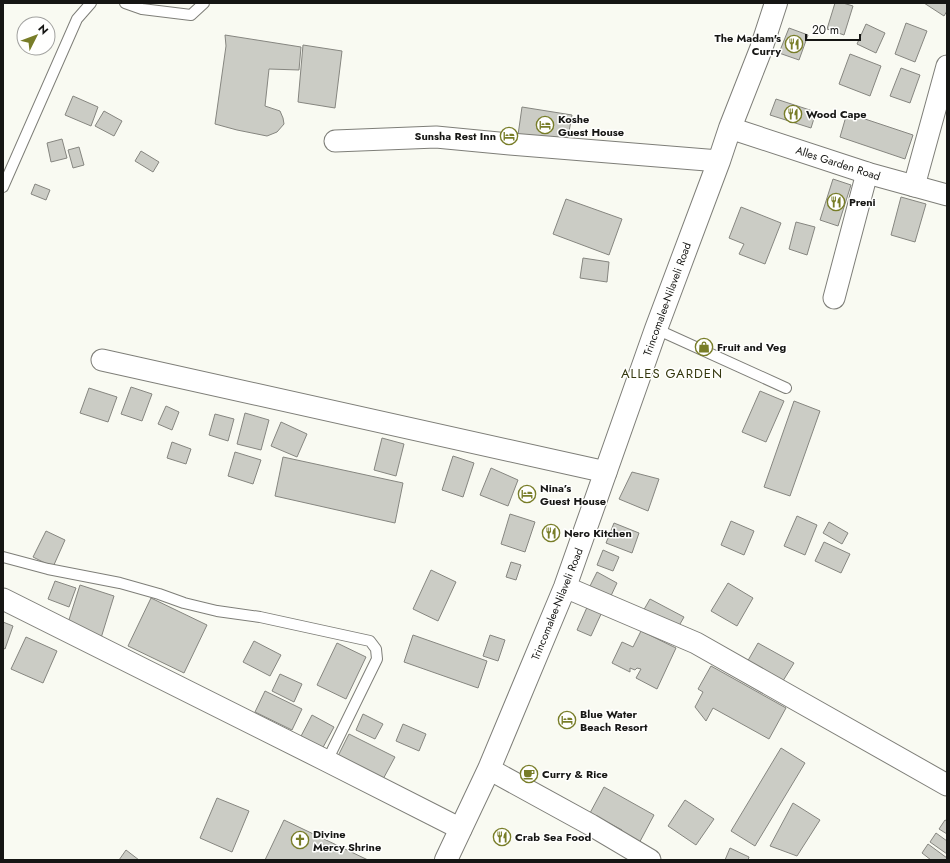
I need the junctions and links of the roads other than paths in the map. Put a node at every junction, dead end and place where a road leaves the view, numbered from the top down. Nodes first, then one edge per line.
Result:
1 (91, 3) edge
2 (125, 3) edge
3 (204, 3) edge
4 (776, 3) edge
5 (947, 66) edge
6 (730, 128) junction
7 (335, 141) dead end
8 (719, 161) junction
9 (867, 173) junction
10 (914, 186) junction
11 (3, 187) edge
12 (947, 195) edge
13 (834, 298) dead end
14 (656, 329) junction
15 (102, 360) dead end
16 (786, 388) dead end
17 (606, 472) junction
18 (3, 557) edge
19 (565, 587) junction
20 (3, 599) edge
21 (327, 761) junction
22 (489, 770) junction
23 (947, 785) edge
24 (461, 830) junction
25 (446, 860) edge
26 (650, 860) edge

1 - 11 lane
2 - 3 lane
4 - 6 main road, Trincomalee-Nilaveli Road
5 - 10 street
6 - 8 main road, Trincomalee-Nilaveli Road
6 - 9 street, Alles Garden Road
7 - 8 street
8 - 14 main road, Trincomalee-Nilaveli Road
9 - 10 street, Alles Garden Road
9 - 13 street
10 - 12 street, Alles Garden Road
14 - 16 lane
14 - 17 main road, Trincomalee-Nilaveli Road
15 - 17 street
17 - 19 main road, Trincomalee-Nilaveli Road
18 - 21 lane
19 - 22 main road, Trincomalee-Nilaveli Road
19 - 23 street
20 - 21 street
21 - 24 street
22 - 24 main road, Trincomalee-Nilaveli Road
22 - 26 street
24 - 25 main road, Trincomalee-Nilaveli Road

